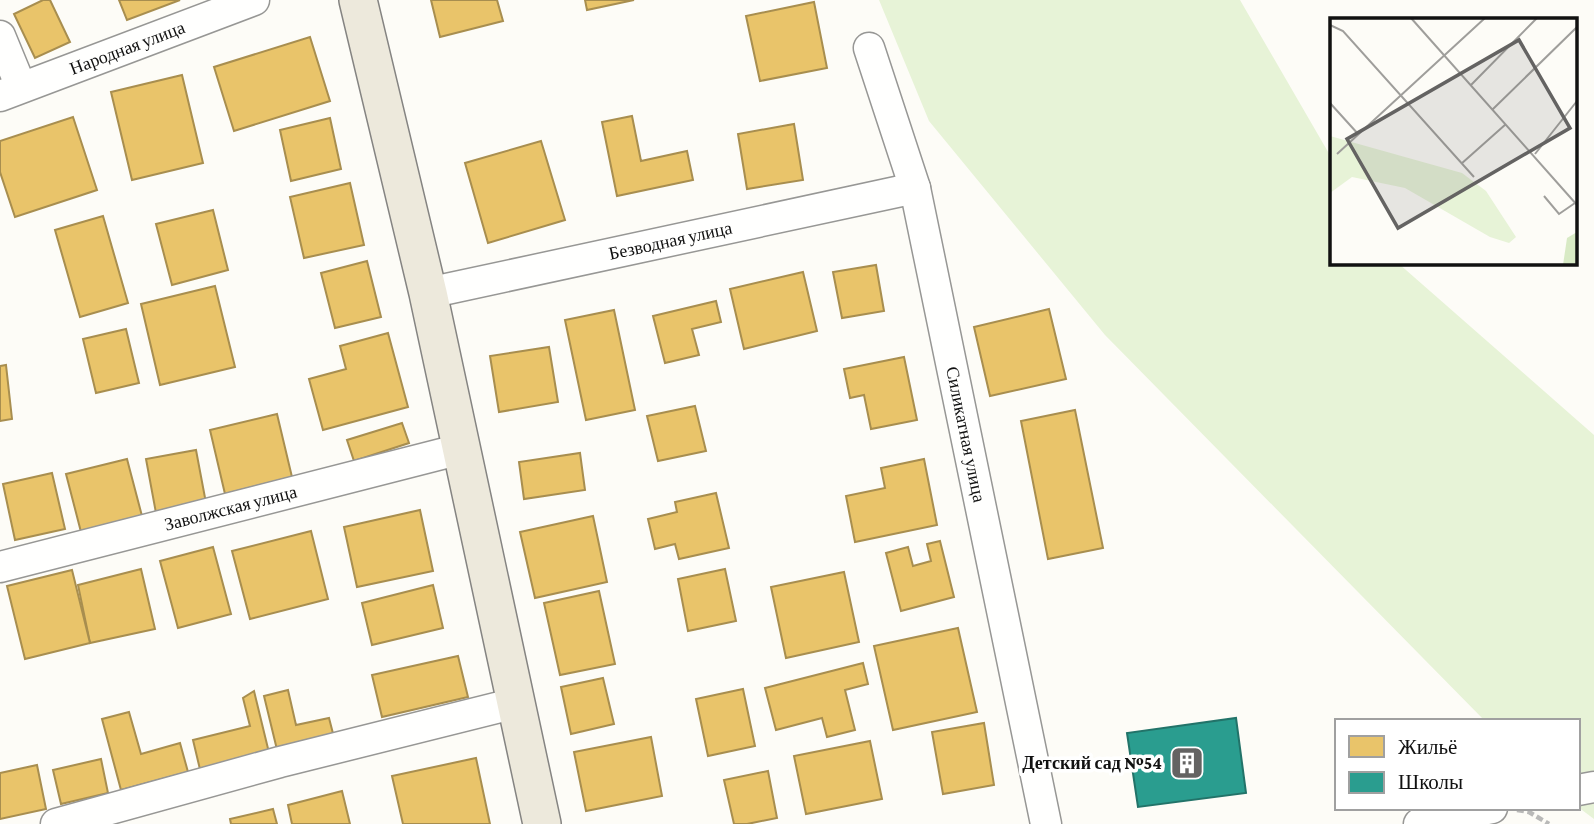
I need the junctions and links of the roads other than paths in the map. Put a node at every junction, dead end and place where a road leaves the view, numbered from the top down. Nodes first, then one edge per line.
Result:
1 (254, 0) edge
2 (358, 0) edge
3 (0, 36) edge
4 (869, 48) dead end
5 (11, 92) edge
6 (915, 188) junction
7 (428, 293) junction
8 (461, 449) junction
9 (0, 567) edge
10 (516, 703) junction
11 (1483, 810) edge
12 (56, 824) edge
13 (542, 824) edge
14 (1046, 824) edge
15 (1419, 824) edge

1 - 5 street, Народная улица
2 - 7 main road
3 - 5 street
4 - 6 street, Силикатная улица
6 - 7 street, Безводная улица
6 - 14 street, Силикатная улица
7 - 8 main road
8 - 9 street, Заволжская улица
8 - 10 main road
10 - 12 street
10 - 13 main road
11 - 15 street

